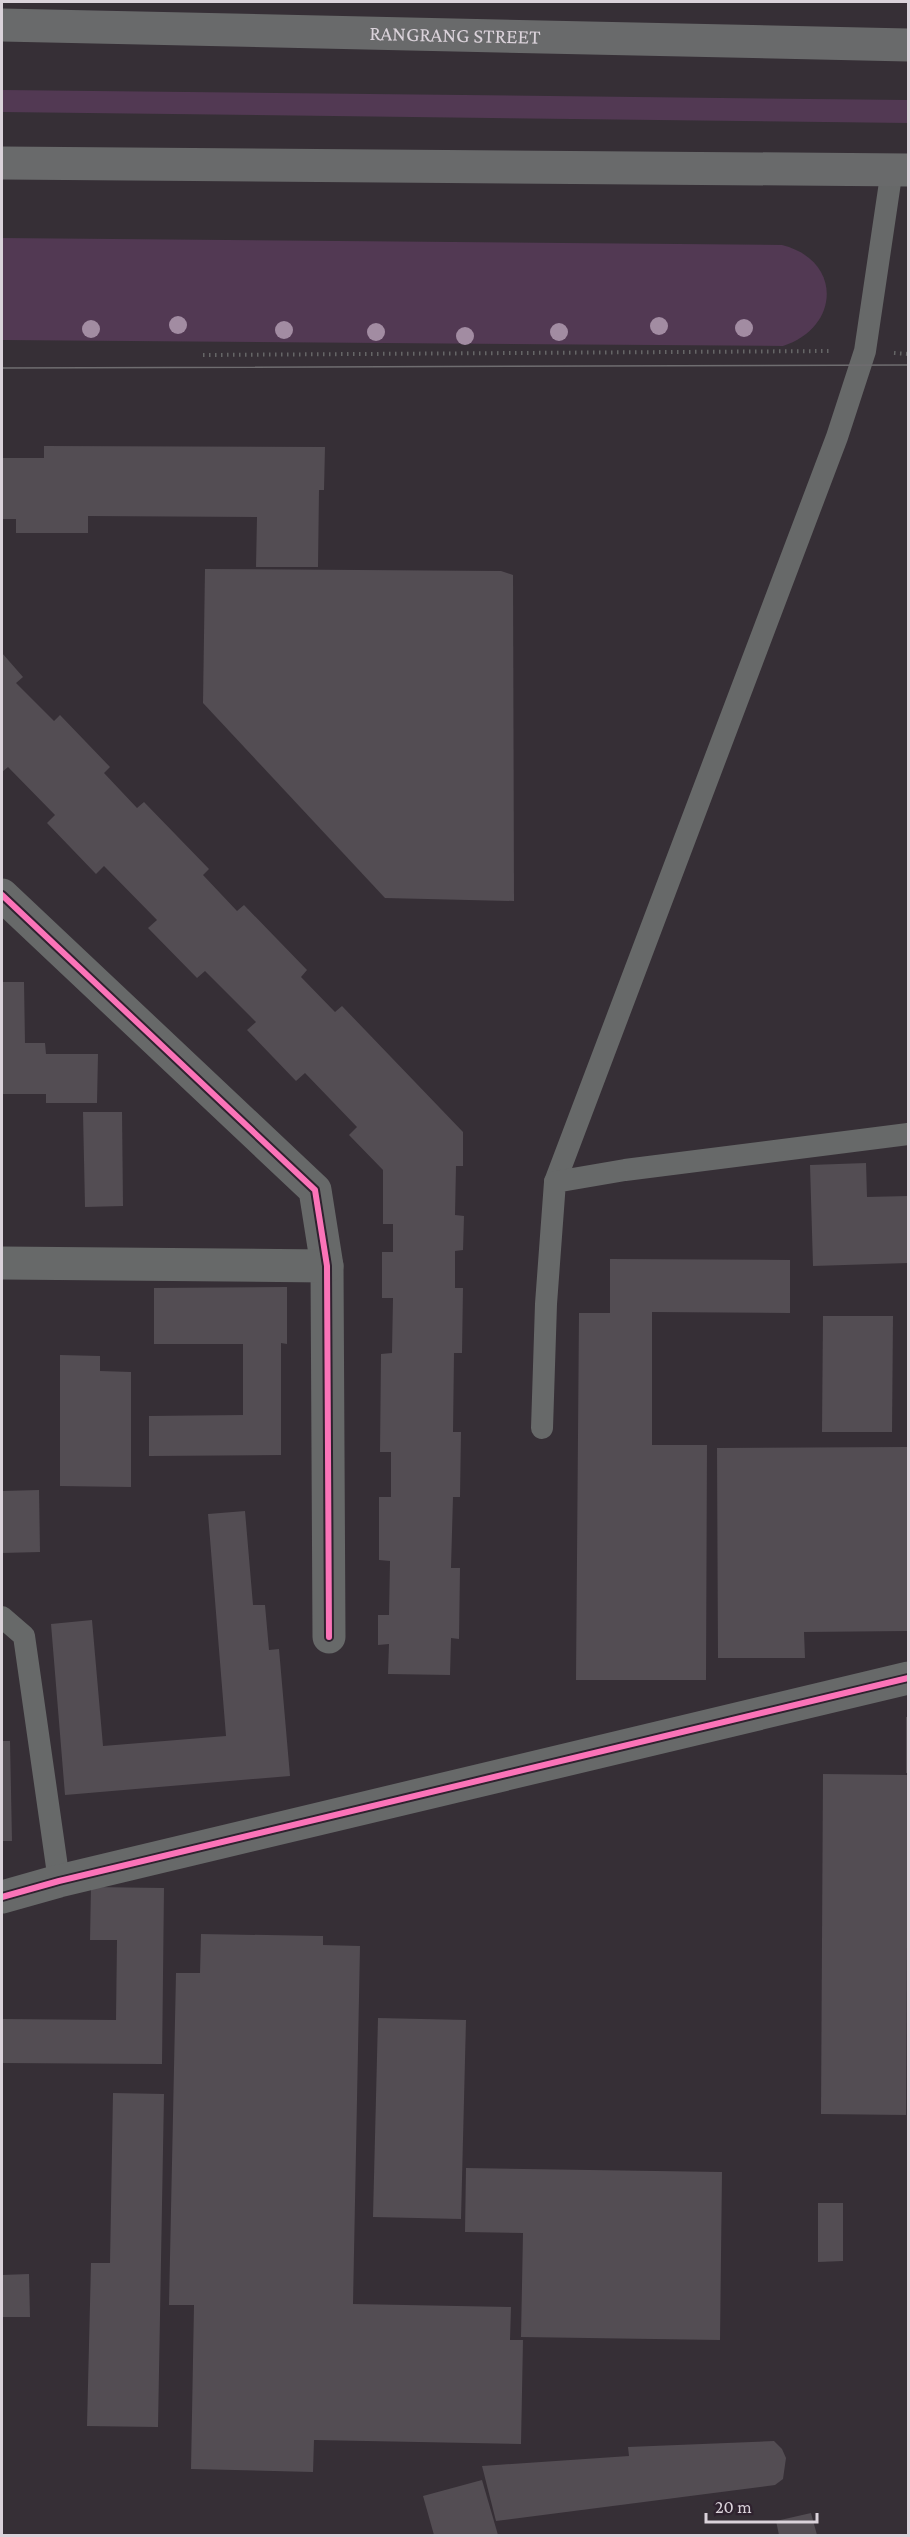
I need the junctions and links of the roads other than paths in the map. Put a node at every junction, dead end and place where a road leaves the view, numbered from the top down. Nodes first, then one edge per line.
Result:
1 (2, 25) edge
2 (909, 45) edge
3 (2, 163) edge
4 (900, 169) edge
5 (2, 895) edge
6 (909, 1134) edge
7 (555, 1182) junction
8 (2, 1263) edge
9 (327, 1266) junction
10 (542, 1428) dead end
11 (2, 1617) edge
12 (328, 1637) dead end
13 (909, 1678) edge
14 (59, 1881) junction
15 (2, 1897) edge

1 - 2 main road, RANGRANG STREET
3 - 4 main road
4 - 7 lane
5 - 9 street
6 - 7 lane
7 - 10 lane
8 - 9 street
9 - 12 street
11 - 14 lane
13 - 14 street
14 - 15 street

